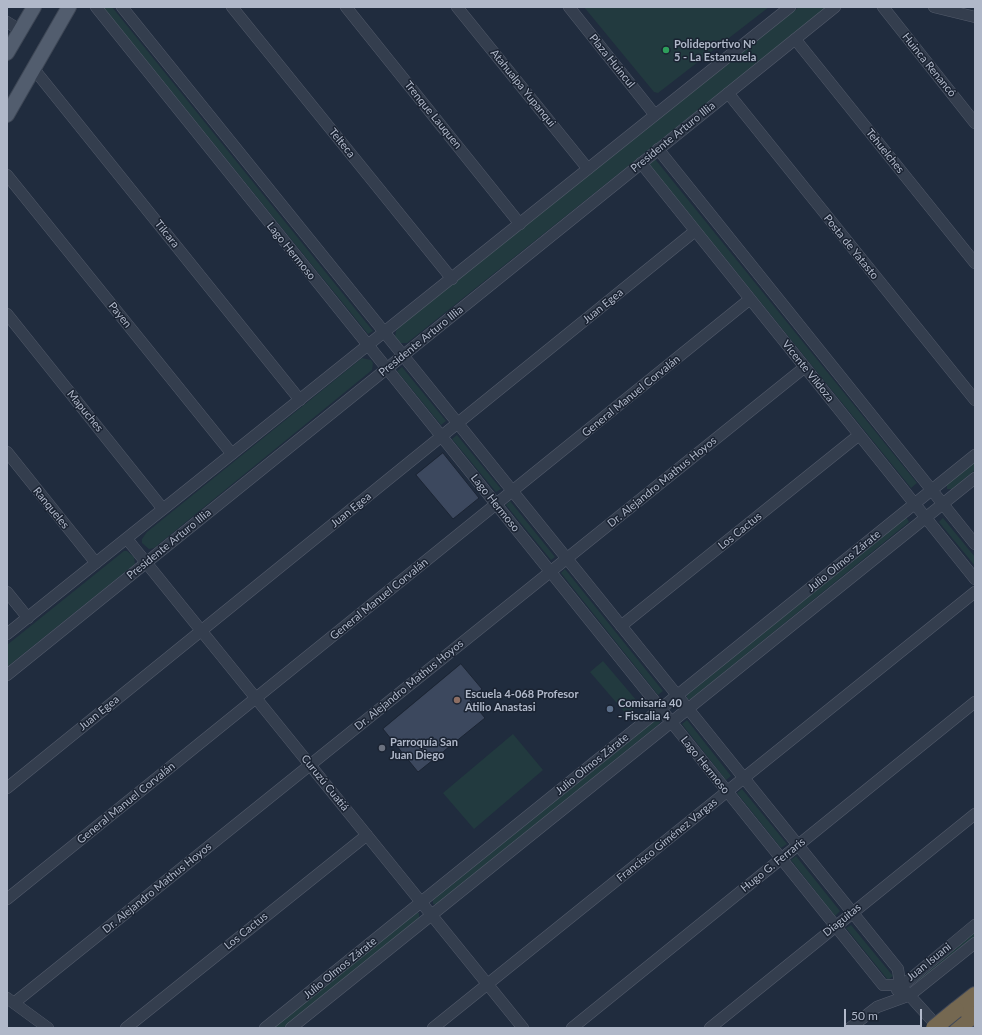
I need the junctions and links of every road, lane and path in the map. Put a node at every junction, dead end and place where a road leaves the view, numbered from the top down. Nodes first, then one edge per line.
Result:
1 (34, 7) edge
2 (69, 7) edge
3 (96, 7) edge
4 (122, 7) edge
5 (232, 7) edge
6 (346, 7) edge
7 (457, 7) edge
8 (569, 7) edge
9 (790, 7) edge
10 (835, 7) edge
11 (883, 7) edge
12 (934, 7) edge
13 (975, 17) edge
14 (7, 22) edge
15 (20, 30) junction
16 (795, 39) junction
17 (7, 53) edge
18 (33, 68) junction
19 (728, 93) junction
20 (7, 115) edge
21 (655, 115) junction
22 (975, 123) edge
23 (658, 149) junction
24 (641, 163) junction
25 (588, 169) junction
26 (7, 175) edge
27 (520, 224) junction
28 (695, 231) junction
29 (975, 263) edge
30 (452, 279) junction
31 (750, 299) junction
32 (7, 314) edge
33 (384, 333) junction
34 (368, 346) junction
35 (403, 355) junction
36 (804, 367) junction
37 (386, 368) junction
38 (300, 400) junction
39 (975, 400) edge
40 (458, 423) junction
41 (859, 435) junction
42 (442, 436) junction
43 (7, 452) edge
44 (232, 454) junction
45 (975, 455) edge
46 (975, 478) edge
47 (932, 490) junction
48 (512, 491) junction
49 (497, 504) junction
50 (915, 504) junction
51 (943, 504) junction
52 (163, 509) junction
53 (926, 517) junction
54 (127, 538) junction
55 (975, 544) edge
56 (566, 558) junction
57 (146, 562) junction
58 (96, 563) junction
59 (551, 571) junction
60 (975, 578) edge
61 (7, 592) edge
62 (975, 592) edge
63 (28, 618) junction
64 (621, 626) junction
65 (201, 631) junction
66 (7, 634) edge
67 (7, 674) edge
68 (677, 696) junction
69 (256, 698) junction
70 (975, 702) edge
71 (661, 709) junction
72 (688, 709) junction
73 (672, 722) junction
74 (310, 765) junction
75 (744, 778) junction
76 (7, 788) edge
77 (727, 792) junction
78 (975, 814) edge
79 (367, 835) junction
80 (798, 845) junction
81 (781, 859) junction
82 (7, 899) edge
83 (421, 902) junction
84 (852, 912) junction
85 (432, 915) junction
86 (975, 925) edge
87 (835, 926) junction
88 (975, 943) edge
89 (488, 984) junction
90 (900, 985) junction
91 (910, 995) junction
92 (975, 995) edge
93 (11, 1000) edge
94 (887, 1002) junction
95 (964, 1018) edge
96 (48, 1028) edge
97 (126, 1028) edge
98 (265, 1028) edge
99 (291, 1028) edge
100 (433, 1028) edge
101 (523, 1028) edge
102 (572, 1028) edge
103 (710, 1028) edge
104 (850, 1028) edge
105 (934, 1028) edge
106 (939, 1028) edge

1 - 15 main road
2 - 18 main road
3 - 34 street, Lago Hermoso
4 - 33 street, Lago Hermoso
5 - 30 street, Telteca
6 - 27 street, Trenque Lauquen
7 - 25 street, Atahualpa Yupanqui
8 - 21 street, Plaza Huincul
9 - 21 street
10 - 16 street, Presidente Arturo Illia
11 - 22 street, Huinca Renancó
12 - 13 street
14 - 15 street
15 - 17 main road
16 - 19 street, Presidente Arturo Illia
16 - 29 street, Tehuelches
18 - 20 main road
18 - 38 street, Tilcara
19 - 23 street, Presidente Arturo Illia
19 - 39 street, Posta de Yatasto
21 - 25 street
23 - 24 street, Presidente Arturo Illia
23 - 47 street, Vicente Vildoza
24 - 28 street, Vicente Vildoza
24 - 35 street, Presidente Arturo Illia
25 - 27 street
26 - 44 street, Payen
27 - 30 street
28 - 31 street, Vicente Vildoza
28 - 40 street, Juan Egea
30 - 33 street
31 - 36 street, Vicente Vildoza
31 - 48 street, General Manuel Corvalán
32 - 52 street, Mapuches
33 - 34 street
33 - 35 street, Lago Hermoso
34 - 37 street, Lago Hermoso
34 - 38 street
35 - 37 street, Presidente Arturo Illia
35 - 40 street, Lago Hermoso
36 - 41 street, Vicente Vildoza
36 - 56 street, Dr. Alejandro Mathus Hoyos
37 - 42 street, Lago Hermoso
37 - 57 street, Presidente Arturo Illia
38 - 44 street
40 - 42 street, Juan Egea
40 - 48 street, Lago Hermoso
41 - 50 street, Vicente Vildoza
41 - 64 street, Los Cactus
42 - 49 street, Lago Hermoso
42 - 65 street, Juan Egea
43 - 58 street, Ranqueles
44 - 52 street
45 - 47 street, Julio Olmos Zárate
46 - 51 street, Julio Olmos Zárate
47 - 50 street, Julio Olmos Zárate
47 - 51 street, Vicente Vildoza
48 - 49 street, General Manuel Corvalán
48 - 56 street, Lago Hermoso
49 - 59 street, Lago Hermoso
49 - 69 street, General Manuel Corvalán
50 - 53 street, Vicente Vildoza
50 - 68 street, Julio Olmos Zárate
51 - 53 street, Julio Olmos Zárate
51 - 55 street, Vicente Vildoza
52 - 54 street
53 - 60 street, Vicente Vildoza
53 - 72 street, Julio Olmos Zárate
54 - 57 street, Curuzú Cuatiá
54 - 58 street
56 - 59 street, Dr. Alejandro Mathus Hoyos
56 - 64 street, Lago Hermoso
57 - 65 street, Curuzú Cuatiá
57 - 67 street, Presidente Arturo Illia
58 - 63 street
59 - 71 street, Lago Hermoso
59 - 74 street, Dr. Alejandro Mathus Hoyos
61 - 63 street
62 - 75 street, Francisco Giménez Vargas
63 - 66 street
64 - 68 street, Lago Hermoso
65 - 69 street, Curuzú Cuatiá
65 - 76 street, Juan Egea
68 - 71 street, Julio Olmos Zárate
68 - 72 street, Lago Hermoso
69 - 74 street, Curuzú Cuatiá
69 - 82 street, General Manuel Corvalán
70 - 80 street, Hugo G. Ferraris
71 - 73 street, Lago Hermoso
71 - 83 street, Julio Olmos Zárate
72 - 73 street, Julio Olmos Zárate
72 - 75 street, Lago Hermoso
73 - 77 street, Lago Hermoso
73 - 85 street, Julio Olmos Zárate
74 - 79 street, Curuzú Cuatiá
74 - 93 street, Dr. Alejandro Mathus Hoyos
75 - 77 street, Francisco Giménez Vargas
75 - 80 street, Lago Hermoso
77 - 81 street, Lago Hermoso
77 - 89 street, Francisco Giménez Vargas
78 - 84 street, Diaguitas
79 - 83 street, Curuzú Cuatiá
79 - 97 street, Los Cactus
80 - 81 street, Hugo G. Ferraris
80 - 84 street, Lago Hermoso
81 - 87 street, Lago Hermoso
81 - 102 street, Hugo G. Ferraris
83 - 85 street, Curuzú Cuatiá
83 - 98 street, Julio Olmos Zárate
84 - 87 street, Diaguitas
84 - 90 street, Lago Hermoso
85 - 89 street, Curuzú Cuatiá
85 - 99 street, Julio Olmos Zárate
86 - 90 street, Juan Isuani
87 - 90 street, Lago Hermoso
87 - 103 street, Diaguitas
88 - 91 street, Juan Isuani
89 - 100 street, Francisco Giménez Vargas
89 - 101 street, Curuzú Cuatiá
90 - 91 street
90 - 94 street, Juan Isuani
91 - 94 street, Juan Isuani
91 - 106 street
92 - 95 highway
93 - 96 street
94 - 104 street, Juan Isuani
95 - 105 highway, bridge

